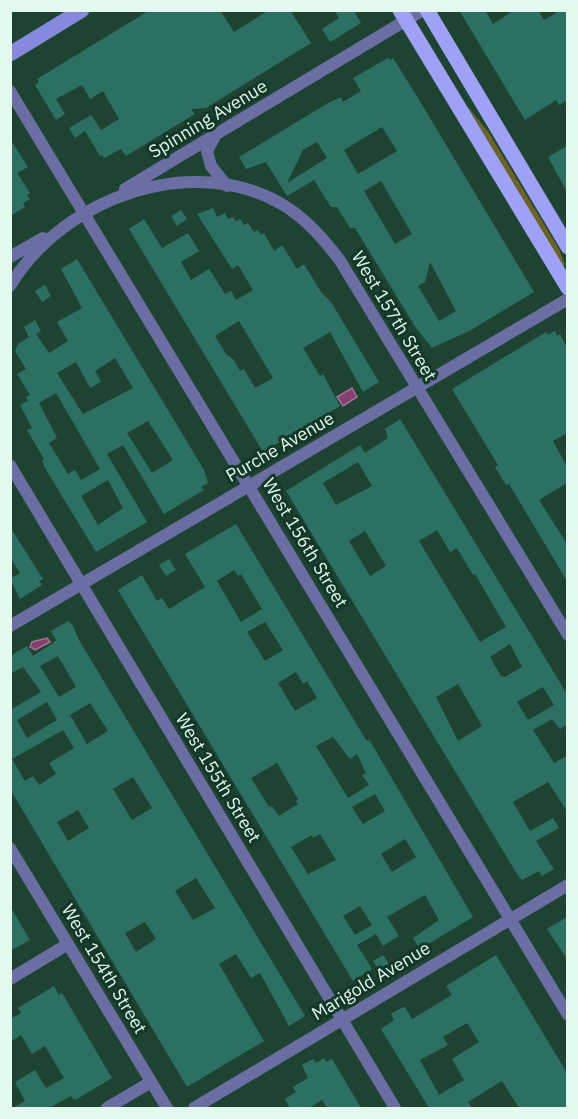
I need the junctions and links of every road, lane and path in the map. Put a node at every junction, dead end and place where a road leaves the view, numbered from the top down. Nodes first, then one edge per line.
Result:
1 (82, 10) edge
2 (425, 10) edge
3 (403, 16) edge
4 (10, 54) edge
5 (10, 91) edge
6 (216, 135) junction
7 (227, 186) junction
8 (85, 212) junction
9 (567, 247) edge
10 (10, 257) edge
11 (10, 286) edge
12 (567, 288) edge
13 (567, 299) edge
14 (416, 388) junction
15 (10, 465) edge
16 (249, 485) junction
17 (80, 585) junction
18 (10, 626) edge
19 (567, 636) edge
20 (10, 848) edge
21 (567, 885) edge
22 (509, 920) junction
23 (68, 944) junction
24 (10, 979) edge
25 (567, 1015) edge
26 (342, 1019) junction
27 (151, 1082) junction
28 (107, 1108) edge
29 (167, 1108) edge
30 (194, 1108) edge
31 (395, 1108) edge

1 - 4 main road
2 - 3 street, Spinning Avenue
2 - 9 main road
3 - 6 street, Spinning Avenue
3 - 12 main road
5 - 8 street, West 156th Street
6 - 7 street
6 - 8 street, Spinning Avenue
7 - 8 street, West 157th Street
7 - 14 street, West 157th Street
8 - 10 street, Spinning Avenue
8 - 11 street
8 - 16 street, West 156th Street
13 - 14 street, Purche Avenue
14 - 16 street, Purche Avenue
14 - 19 street, West 157th Street
15 - 17 street, West 155th Street
16 - 17 street, Purche Avenue
16 - 22 street, West 156th Street
17 - 18 street, Purche Avenue
17 - 26 street, West 155th Street
20 - 23 street, West 154th Street
21 - 22 street, Marigold Avenue
22 - 25 street, West 156th Street
22 - 26 street, Marigold Avenue
23 - 24 street
23 - 27 street, West 154th Street
26 - 30 street, Marigold Avenue
26 - 31 street, West 155th Street
27 - 28 street
27 - 29 street, West 154th Street

